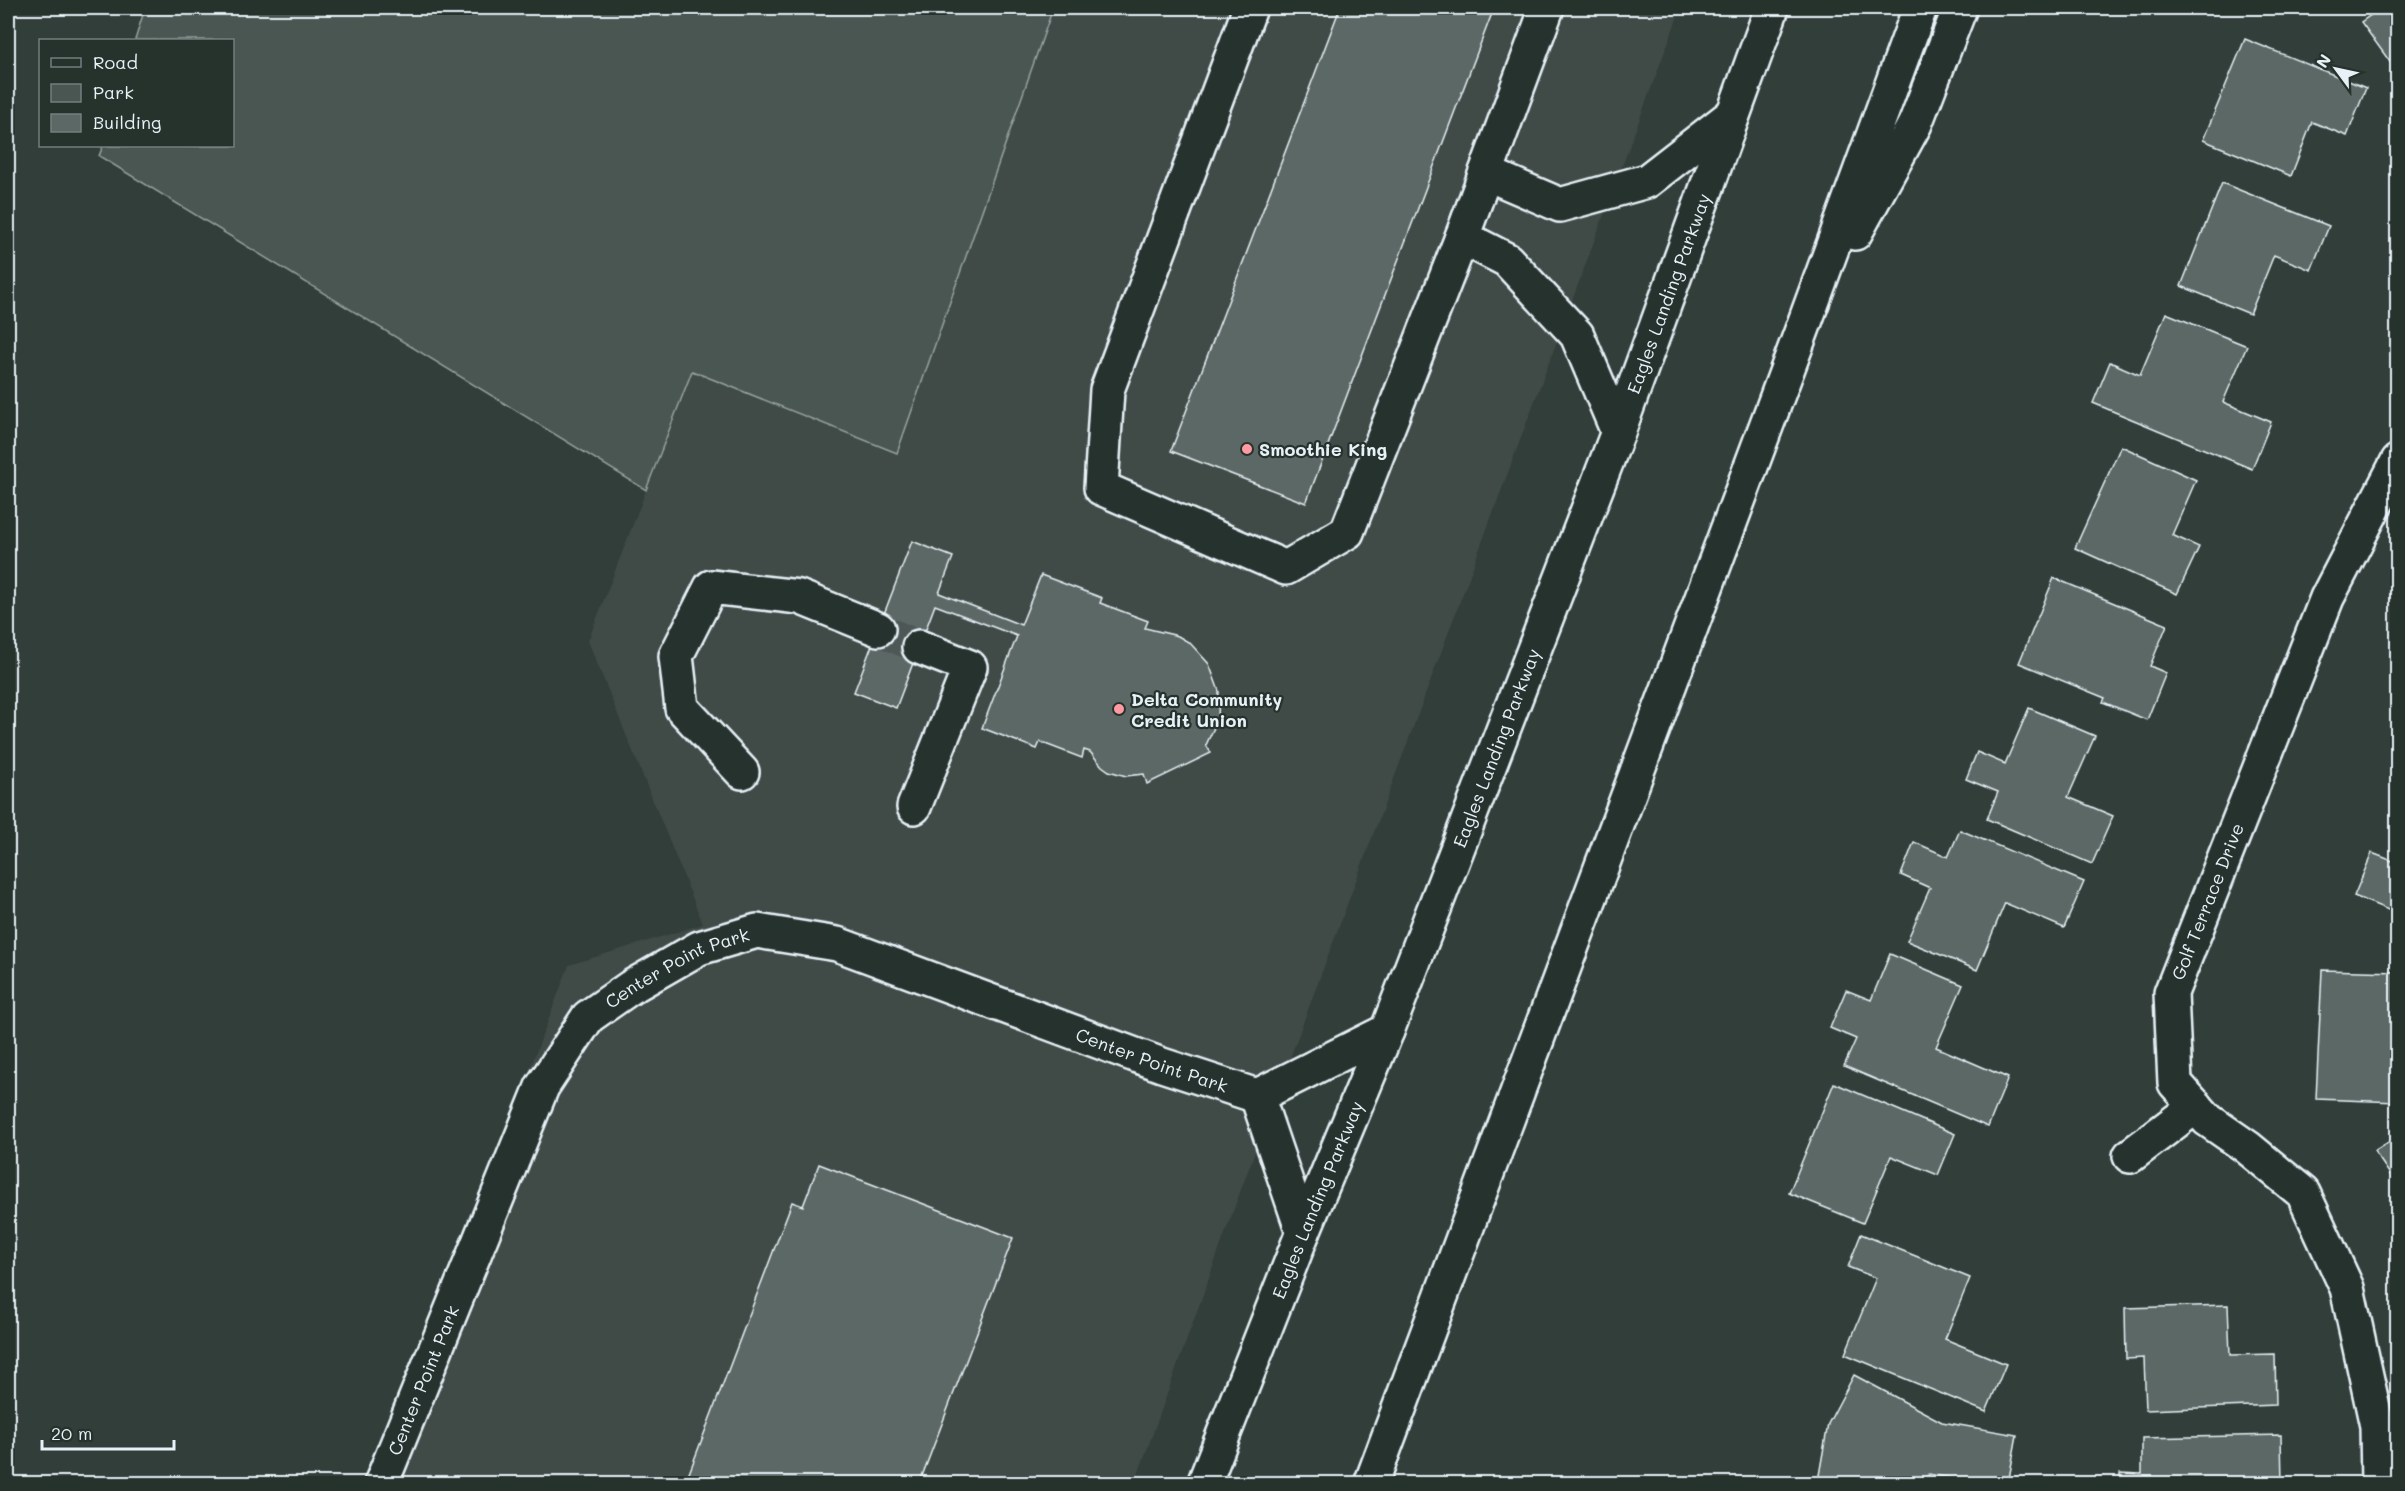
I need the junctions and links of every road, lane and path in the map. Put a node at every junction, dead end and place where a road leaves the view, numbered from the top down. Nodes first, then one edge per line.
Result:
1 (1250, 8) edge
2 (1547, 8) edge
3 (1772, 8) edge
4 (1920, 8) edge
5 (1960, 8) edge
6 (1732, 115) junction
7 (1486, 173) junction
8 (1462, 237) junction
9 (1802, 330) junction
10 (1618, 432) junction
11 (2397, 461) edge
12 (878, 629) tunnel mouth
13 (919, 647) tunnel mouth
14 (742, 772) dead end
15 (914, 807) dead end
16 (1387, 1031) junction
17 (1257, 1096) junction
18 (2196, 1106) junction
19 (2130, 1156) dead end
20 (1303, 1232) junction
21 (381, 1484) edge
22 (1204, 1484) edge
23 (1371, 1484) edge
24 (2378, 1484) edge

1 - 8 main road
2 - 7 main road
3 - 6 main road, Eagles Landing Parkway
4 - 9 main road
5 - 9 main road
6 - 7 main road
6 - 10 main road, Eagles Landing Parkway
7 - 8 main road
8 - 10 main road
9 - 23 main road
10 - 16 main road, Eagles Landing Parkway
11 - 18 main road, Golf Terrace Drive
12 - 14 main road
13 - 15 main road
16 - 17 main road
16 - 20 main road, Eagles Landing Parkway
17 - 20 main road
17 - 21 main road, Center Point Park
18 - 19 main road
18 - 24 main road, Golf Terrace Drive
20 - 22 main road, Eagles Landing Parkway

